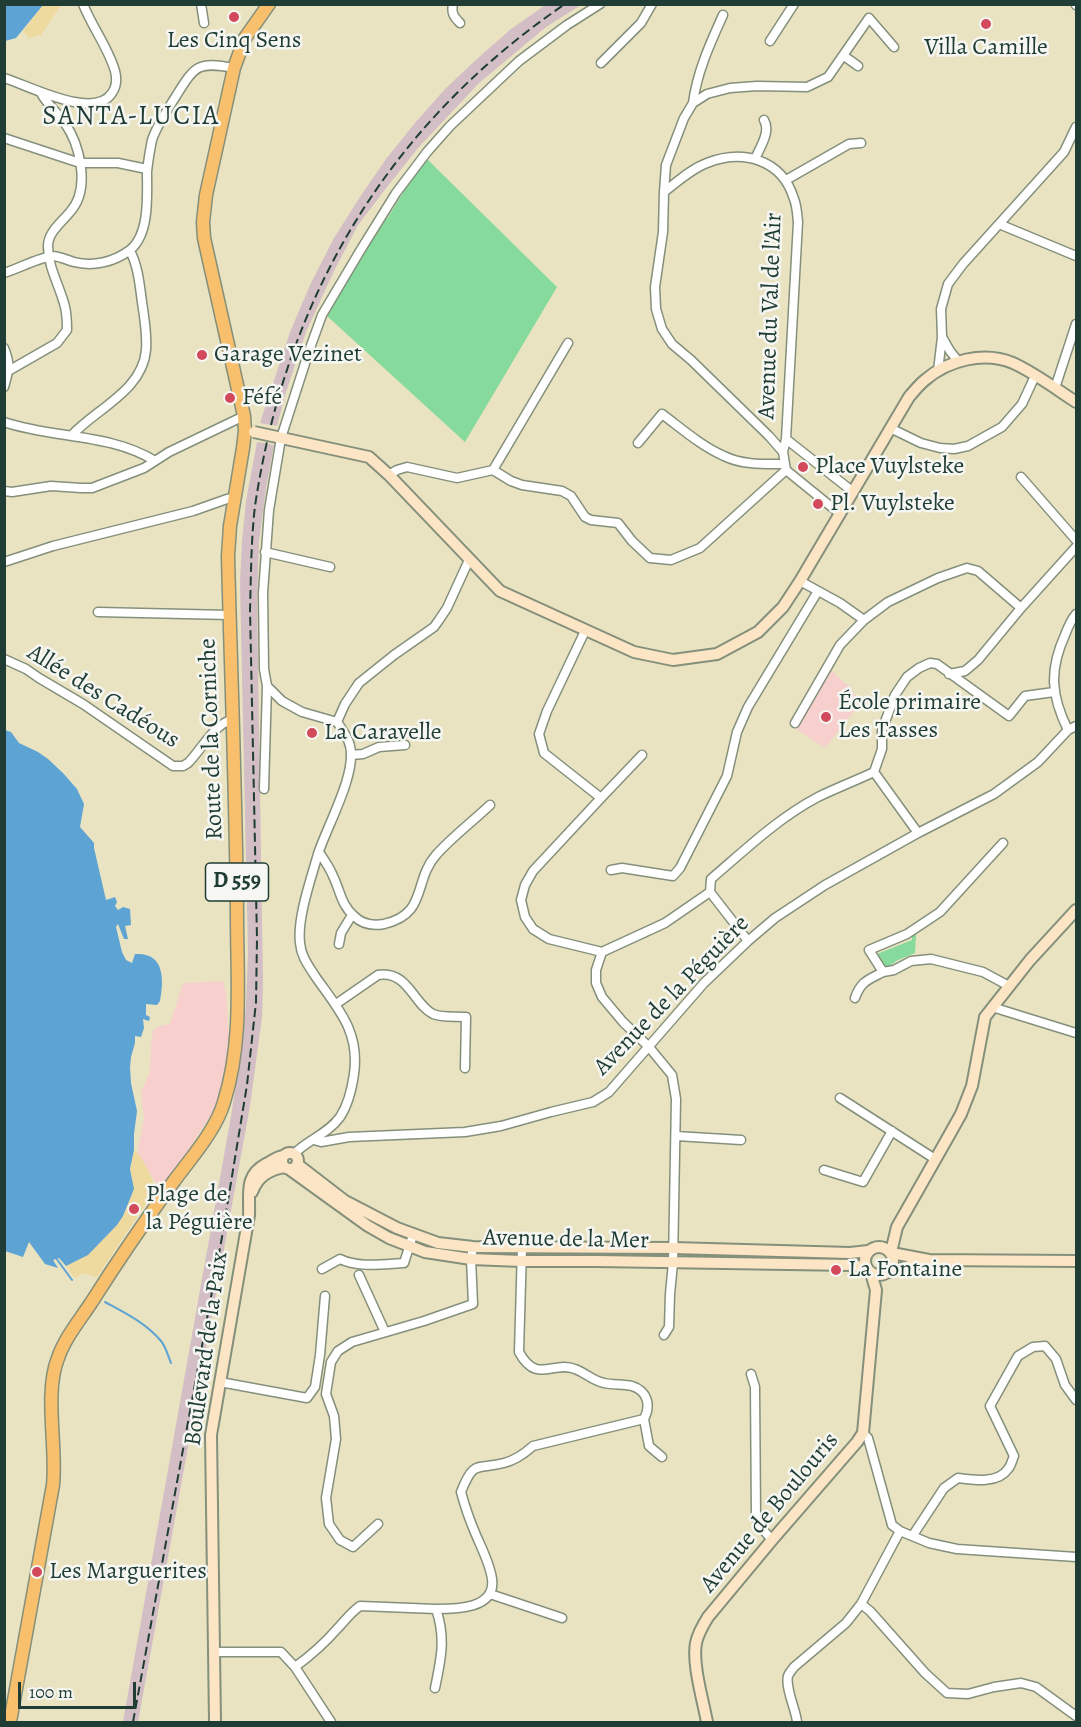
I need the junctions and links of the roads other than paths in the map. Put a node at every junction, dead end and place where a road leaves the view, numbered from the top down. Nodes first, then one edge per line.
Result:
1 (83, 4) edge
2 (201, 4) edge
3 (269, 4) edge
4 (453, 4) edge
5 (600, 4) edge
6 (652, 4) edge
7 (794, 4) edge
8 (723, 15) dead end
9 (204, 23) dead end
10 (460, 23) dead end
11 (770, 41) dead end
12 (894, 47) dead end
13 (844, 56) junction
14 (601, 63) dead end
15 (858, 66) dead end
16 (234, 68) junction
17 (4, 78) edge
18 (41, 93) junction
19 (693, 103) junction
20 (764, 120) dead end
21 (1077, 127) edge
22 (4, 138) edge
23 (861, 143) dead end
24 (755, 159) junction
25 (80, 163) junction
26 (147, 169) junction
27 (786, 180) junction
28 (664, 192) junction
29 (999, 224) junction
30 (129, 251) junction
31 (49, 256) junction
32 (1077, 256) edge
33 (4, 273) edge
34 (1077, 324) edge
35 (942, 337) junction
36 (568, 343) dead end
37 (4, 348) edge
38 (958, 361) junction
39 (7, 368) edge
40 (938, 371) junction
41 (1035, 376) junction
42 (4, 387) edge
43 (1054, 388) junction
44 (1077, 402) edge
45 (244, 416) junction
46 (4, 422) edge
47 (890, 428) junction
48 (250, 432) junction
49 (72, 435) junction
50 (279, 437) junction
51 (786, 439) junction
52 (638, 443) dead end
53 (783, 453) junction
54 (155, 461) junction
55 (785, 467) junction
56 (493, 470) junction
57 (389, 475) junction
58 (1021, 477) dead end
59 (4, 491) edge
60 (852, 491) junction
61 (235, 498) junction
62 (839, 513) junction
63 (1077, 540) edge
64 (1077, 547) edge
65 (265, 552) junction
66 (469, 560) junction
67 (4, 562) edge
68 (330, 567) dead end
69 (800, 581) junction
70 (818, 591) junction
71 (1021, 608) junction
72 (98, 612) dead end
73 (1077, 614) edge
74 (229, 615) junction
75 (864, 620) junction
76 (585, 631) junction
77 (4, 659) edge
78 (949, 674) junction
79 (267, 686) junction
80 (1054, 692) junction
81 (233, 719) junction
82 (337, 722) junction
83 (795, 723) dead end
84 (1072, 728) edge
85 (405, 745) dead end
86 (351, 755) junction
87 (642, 755) dead end
88 (874, 772) junction
89 (264, 789) dead end
90 (601, 798) junction
91 (490, 805) dead end
92 (918, 833) junction
93 (1003, 843) dead end
94 (319, 852) junction
95 (611, 870) dead end
96 (710, 892) junction
97 (1077, 909) edge
98 (352, 915) junction
99 (747, 940) junction
100 (339, 944) dead end
101 (602, 952) junction
102 (883, 972) junction
103 (1007, 984) junction
104 (855, 998) dead end
105 (336, 1004) junction
106 (992, 1007) junction
107 (1077, 1033) edge
108 (649, 1047) junction
109 (465, 1068) dead end
110 (840, 1098) dead end
111 (966, 1101) junction
112 (334, 1123) junction
113 (892, 1131) junction
114 (676, 1136) junction
115 (349, 1137) junction
116 (314, 1140) junction
117 (741, 1140) dead end
118 (935, 1159) junction
119 (290, 1162) junction
120 (824, 1170) dead end
121 (897, 1227) junction
122 (413, 1235) junction
123 (880, 1246) junction
124 (473, 1247) junction
125 (410, 1248) junction
126 (522, 1248) junction
127 (674, 1248) junction
128 (868, 1251) junction
129 (891, 1252) junction
130 (471, 1259) junction
131 (929, 1260) junction
132 (521, 1261) junction
133 (1077, 1261) edge
134 (673, 1263) junction
135 (322, 1269) dead end
136 (869, 1270) junction
137 (886, 1273) junction
138 (359, 1275) dead end
139 (876, 1290) junction
140 (325, 1296) dead end
141 (385, 1332) junction
142 (664, 1335) dead end
143 (751, 1374) dead end
144 (220, 1382) junction
145 (1077, 1400) edge
146 (644, 1419) junction
147 (863, 1432) junction
148 (662, 1457) dead end
149 (378, 1524) dead end
150 (900, 1531) junction
151 (913, 1535) junction
152 (772, 1540) junction
153 (1077, 1557) edge
154 (490, 1594) junction
155 (861, 1604) junction
156 (436, 1609) junction
157 (562, 1618) dead end
158 (214, 1652) junction
159 (295, 1667) junction
160 (435, 1688) dead end
161 (1077, 1716) edge
162 (10, 1722) edge
163 (215, 1722) edge
164 (331, 1722) edge
165 (707, 1722) edge
166 (797, 1722) edge

1 - 18 street
2 - 9 street
3 - 16 main road, Route de la Corniche / D 559
4 - 10 street
5 - 50 street
6 - 14 street
7 - 11 street
8 - 19 street
12 - 13 street
13 - 15 street
13 - 19 street
16 - 26 street
16 - 45 main road, Route de la Corniche / D 559
17 - 18 street
18 - 25 street
19 - 28 street
20 - 24 street
21 - 29 street
22 - 25 street
23 - 27 street
24 - 27 street, Avenue du Val de l'Air
24 - 28 street, Avenue du Val de l'Air
25 - 26 street
25 - 31 street
26 - 30 street
27 - 51 street, Avenue du Val de l'Air
28 - 53 street, Avenue du Val de l'Air
29 - 32 street
29 - 35 street
30 - 31 street
30 - 49 street
31 - 33 street
31 - 39 street
34 - 43 street
35 - 38 street
35 - 40 street
36 - 56 street
37 - 39 street
38 - 40 street
38 - 41 street
39 - 42 street
40 - 47 street
41 - 43 street
41 - 47 street
43 - 44 street
45 - 48 main road, Route de la Corniche / D 559
45 - 54 street
46 - 49 street
47 - 60 street
48 - 50 street, bridge
48 - 61 main road, Route de la Corniche / D 559
49 - 54 street
50 - 57 street
50 - 65 street
51 - 53 street
51 - 60 street
52 - 55 street
53 - 55 street
54 - 59 street
55 - 56 street
55 - 62 street
56 - 57 street
57 - 66 street
58 - 63 street
60 - 62 street
61 - 67 street
61 - 74 main road, Route de la Corniche / D 559
62 - 69 street
64 - 71 street
65 - 68 street
65 - 79 street
66 - 76 street
66 - 82 street
69 - 70 street
69 - 76 street
70 - 75 street
70 - 95 street
71 - 75 street
71 - 78 street
72 - 74 street
73 - 80 street
74 - 81 main road, Route de la Corniche / D 559
75 - 83 street
76 - 90 street
77 - 81 street, Allée des Cadéous
78 - 80 street
78 - 88 street
79 - 82 street
79 - 89 street
80 - 84 street
81 - 162 main road, Route de la Corniche / D 559
82 - 86 street
84 - 92 street, Avenue de la Péguière
85 - 86 street
86 - 94 street
87 - 90 street
88 - 92 street
88 - 96 street
90 - 101 street
91 - 98 street
92 - 99 street, Avenue de la Péguière
93 - 102 street
94 - 98 street
94 - 105 street
96 - 99 street
96 - 101 street
97 - 103 street
98 - 100 street
99 - 108 street, Avenue de la Péguière
101 - 108 street
102 - 103 street
102 - 104 street
103 - 106 street
103 - 111 street
105 - 109 street
105 - 112 street
106 - 107 street
106 - 111 street
108 - 114 street
108 - 115 street, Avenue de la Péguière
110 - 113 street
111 - 118 street
112 - 115 street
112 - 116 street
113 - 118 street
113 - 120 street
114 - 117 street
114 - 127 street
115 - 116 street, Avenue de la Péguière
116 - 119 street
118 - 121 street
119 - 122 street, Avenue de la Mer
119 - 125 street, Avenue de la Mer
119 - 144 street, Boulevard de la Paix
121 - 123 street
121 - 129 street
122 - 124 street, Avenue de la Mer
122 - 125 street
123 - 128 street
123 - 129 street
124 - 126 street, Avenue de la Mer
124 - 130 street
125 - 130 street, Avenue de la Mer
125 - 135 street
126 - 127 street, Avenue de la Mer
126 - 132 street
127 - 128 street, Avenue de la Mer
127 - 134 street
128 - 136 street
129 - 131 street
129 - 137 street
130 - 132 street, Avenue de la Mer
130 - 141 street
131 - 133 street
131 - 137 street
132 - 134 street, Avenue de la Mer
132 - 146 street
134 - 136 street, Avenue de la Mer
134 - 142 street
136 - 137 street
136 - 139 street, Avenue de Boulouris
137 - 139 street, Avenue de Boulouris
138 - 141 street
139 - 147 street, Avenue de Boulouris
140 - 144 street
141 - 149 street
143 - 152 street
144 - 158 street, Boulevard de la Paix
145 - 151 street
146 - 148 street
146 - 154 street
147 - 150 street
147 - 152 street, Avenue de Boulouris
150 - 151 street
150 - 155 street
151 - 153 street
152 - 165 street, Avenue de Boulouris
154 - 156 street
154 - 157 street
155 - 161 street
155 - 166 street
156 - 159 street
156 - 160 street
158 - 159 street
158 - 163 street, Boulevard de la Paix
159 - 164 street

